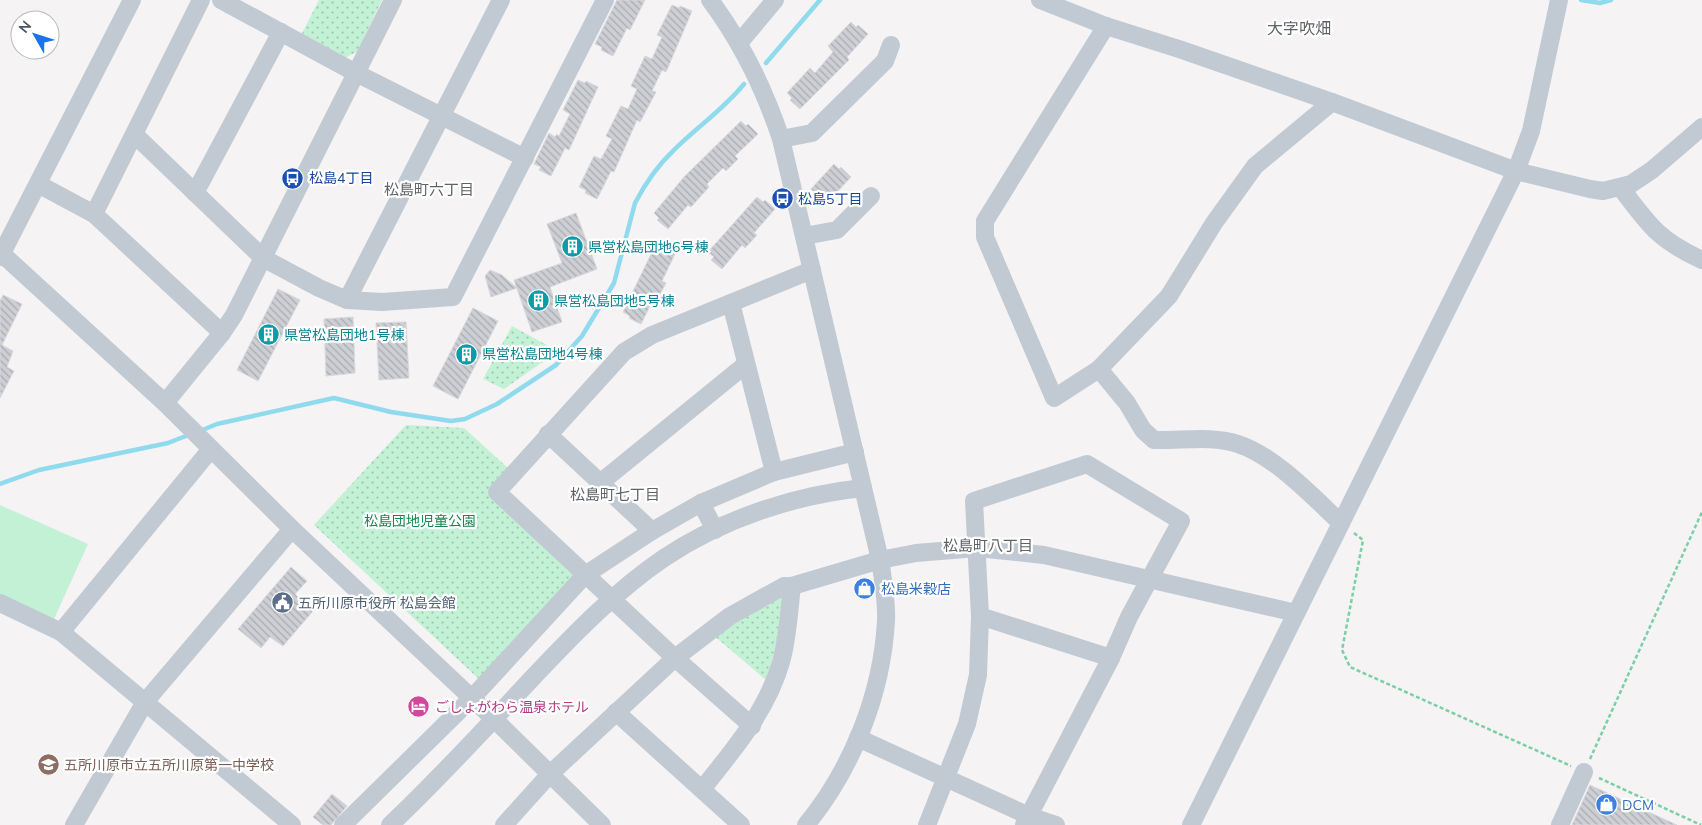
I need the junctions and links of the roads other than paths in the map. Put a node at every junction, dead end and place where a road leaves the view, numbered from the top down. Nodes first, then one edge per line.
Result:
1 (132, 0) edge
2 (201, 0) edge
3 (221, 0) edge
4 (393, 0) edge
5 (501, 0) edge
6 (605, 0) edge
7 (710, 0) edge
8 (775, 0) edge
9 (1040, 0) edge
10 (1559, 0) edge
11 (1106, 26) junction
12 (281, 32) junction
13 (740, 43) junction
14 (891, 45) dead end
15 (356, 73) junction
16 (1332, 102) junction
17 (440, 117) junction
18 (1702, 127) edge
19 (135, 135) junction
20 (781, 139) junction
21 (525, 158) junction
22 (1516, 171) junction
23 (38, 184) junction
24 (1621, 188) junction
25 (195, 193) junction
26 (871, 196) dead end
27 (94, 214) junction
28 (804, 236) junction
29 (1, 254) edge
30 (263, 258) junction
31 (1702, 260) edge
32 (812, 270) junction
33 (348, 300) junction
34 (731, 303) junction
35 (222, 333) junction
36 (745, 365) junction
37 (1099, 369) junction
38 (165, 403) junction
39 (548, 434) junction
40 (208, 446) junction
41 (855, 452) junction
42 (774, 472) junction
43 (600, 483) junction
44 (863, 488) junction
45 (701, 503) junction
46 (1341, 523) junction
47 (292, 529) junction
48 (652, 530) junction
49 (715, 530) junction
50 (977, 548) junction
51 (880, 560) junction
52 (585, 575) junction
53 (1149, 579) junction
54 (792, 586) junction
55 (612, 599) junction
56 (0, 603) edge
57 (1296, 613) junction
58 (980, 616) junction
59 (61, 632) junction
60 (675, 658) junction
61 (1111, 658) junction
62 (470, 699) junction
63 (145, 702) junction
64 (616, 712) junction
65 (494, 719) junction
66 (752, 726) junction
67 (858, 738) junction
68 (1584, 772) road end
69 (550, 774) junction
70 (947, 779) junction
71 (703, 788) junction
72 (1027, 820) edge
73 (74, 825) edge
74 (292, 825) edge
75 (343, 825) edge
76 (390, 825) edge
77 (504, 825) edge
78 (602, 825) edge
79 (741, 825) edge
80 (806, 825) edge
81 (926, 825) edge
82 (1056, 825) edge
83 (1191, 825) edge
84 (1560, 825) edge

1 - 23 street
2 - 19 street
3 - 12 street
4 - 15 street
5 - 17 street
6 - 21 street
7 - 13 street
8 - 13 street
9 - 11 street
10 - 22 street
11 - 16 street
11 - 37 street
12 - 15 street
12 - 25 street
13 - 20 street
14 - 20 street
15 - 17 street
15 - 30 street
16 - 22 street
16 - 37 street
17 - 21 street
17 - 33 street
18 - 24 street
19 - 25 street
19 - 27 street
20 - 28 street
21 - 33 street
22 - 24 street
22 - 46 street
23 - 27 street
23 - 29 street
24 - 31 street
25 - 30 street
26 - 28 street
27 - 35 street
28 - 32 street
29 - 38 street
30 - 33 street
30 - 35 street
32 - 34 street
32 - 41 street
34 - 36 street
34 - 39 street
35 - 38 street
36 - 42 street
36 - 43 street
37 - 46 street
38 - 40 street
39 - 43 street
39 - 52 street
40 - 47 street
40 - 59 street
41 - 42 street
41 - 44 street
42 - 45 street
43 - 48 street
44 - 49 street
44 - 51 street
45 - 48 street
45 - 49 street
46 - 57 street
47 - 62 street
47 - 63 street
48 - 52 street
49 - 55 street
50 - 51 street
50 - 53 street
50 - 53 street
50 - 58 street
51 - 54 street
51 - 67 street
52 - 55 street
52 - 62 street
53 - 57 street
53 - 61 street
54 - 60 street
54 - 66 street
55 - 60 street
55 - 65 street
56 - 59 street
57 - 83 street
58 - 61 street
58 - 70 street
59 - 63 street
60 - 64 street
60 - 66 street
61 - 72 street
62 - 65 street
62 - 75 street
63 - 73 street
63 - 74 street
64 - 69 street
64 - 71 street
65 - 69 street
65 - 76 street
66 - 71 street
67 - 70 street
67 - 80 street
68 - 84 street
69 - 77 street
69 - 78 street
70 - 72 street
70 - 81 street
71 - 79 street
72 - 82 street

